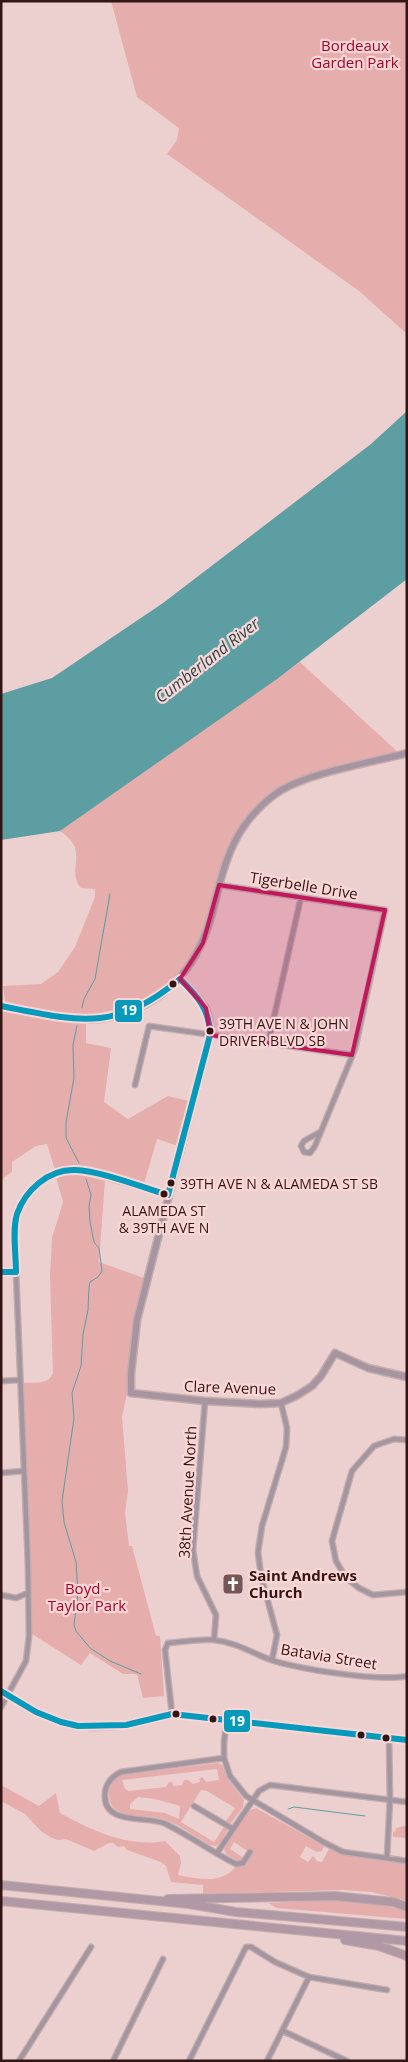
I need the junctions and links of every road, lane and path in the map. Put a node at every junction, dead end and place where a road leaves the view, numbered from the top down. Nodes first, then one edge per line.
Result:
1 (407, 754) edge
2 (219, 885) junction
3 (301, 897) junction
4 (180, 980) junction
5 (1, 1006) edge
6 (210, 1035) junction
7 (268, 1044) junction
8 (352, 1055) junction
9 (135, 1085) dead end
10 (320, 1132) junction
11 (168, 1195) junction
12 (1, 1272) edge
13 (16, 1272) junction
14 (407, 1377) edge
15 (20, 1380) junction
16 (1, 1381) edge
17 (205, 1400) junction
18 (281, 1402) junction
19 (407, 1440) edge
20 (23, 1471) junction
21 (1, 1472) edge
22 (407, 1592) edge
23 (28, 1594) junction
24 (1, 1595) edge
25 (214, 1640) junction
26 (272, 1660) junction
27 (407, 1676) edge
28 (1, 1691) edge
29 (8, 1696) junction
30 (1, 1708) edge
31 (172, 1714) junction
32 (227, 1719) junction
33 (390, 1739) junction
34 (407, 1740) edge
35 (224, 1758) junction
36 (390, 1799) junction
37 (252, 1800) junction
38 (407, 1802) edge
39 (194, 1806) dead end
40 (233, 1829) junction
41 (250, 1852) dead end
42 (217, 1853) junction
43 (387, 1856) junction
44 (407, 1860) edge
45 (1, 1885) edge
46 (138, 1900) junction
47 (1, 1901) edge
48 (407, 1907) edge
49 (407, 1927) edge
50 (284, 1929) junction
51 (407, 1941) edge
52 (91, 1947) dead end
53 (407, 1956) edge
54 (163, 1959) dead end
55 (309, 1977) junction
56 (387, 1990) dead end
57 (283, 2031) junction
58 (19, 2061) edge
59 (114, 2061) edge
60 (189, 2061) edge
61 (268, 2061) edge
62 (347, 2061) edge

1 - 2 street
2 - 3 street, Tigerbelle Drive
2 - 4 street
3 - 7 street
3 - 8 street, Tigerbelle Drive
4 - 5 street
4 - 6 street
6 - 7 street
6 - 9 street
6 - 11 street
7 - 8 street
8 - 10 street
10 - 10 street
11 - 13 street
11 - 17 street, Clare Avenue
12 - 13 street
13 - 15 street
14 - 18 street, Clare Avenue
15 - 16 street
15 - 20 street
17 - 18 street, Clare Avenue
17 - 25 street, 38th Avenue North
18 - 26 street
19 - 22 street
20 - 21 street
20 - 23 street
23 - 24 street
23 - 29 street
25 - 26 street, Batavia Street
25 - 31 street, Batavia Street
26 - 27 street, Batavia Street
28 - 29 street
29 - 30 street
29 - 31 street
31 - 32 street
32 - 33 street
32 - 35 street
33 - 34 street
33 - 36 street
35 - 37 street
35 - 42 street
36 - 37 street
36 - 38 street
36 - 43 street
37 - 40 street
37 - 43 street
39 - 40 street
40 - 42 street
41 - 42 street
43 - 44 street
45 - 46 highway
46 - 48 highway
46 - 49 highway
47 - 50 highway
50 - 51 highway
50 - 53 highway
52 - 58 street
54 - 59 street
55 - 56 street
55 - 57 street
55 - 60 street
57 - 61 street
57 - 62 street

